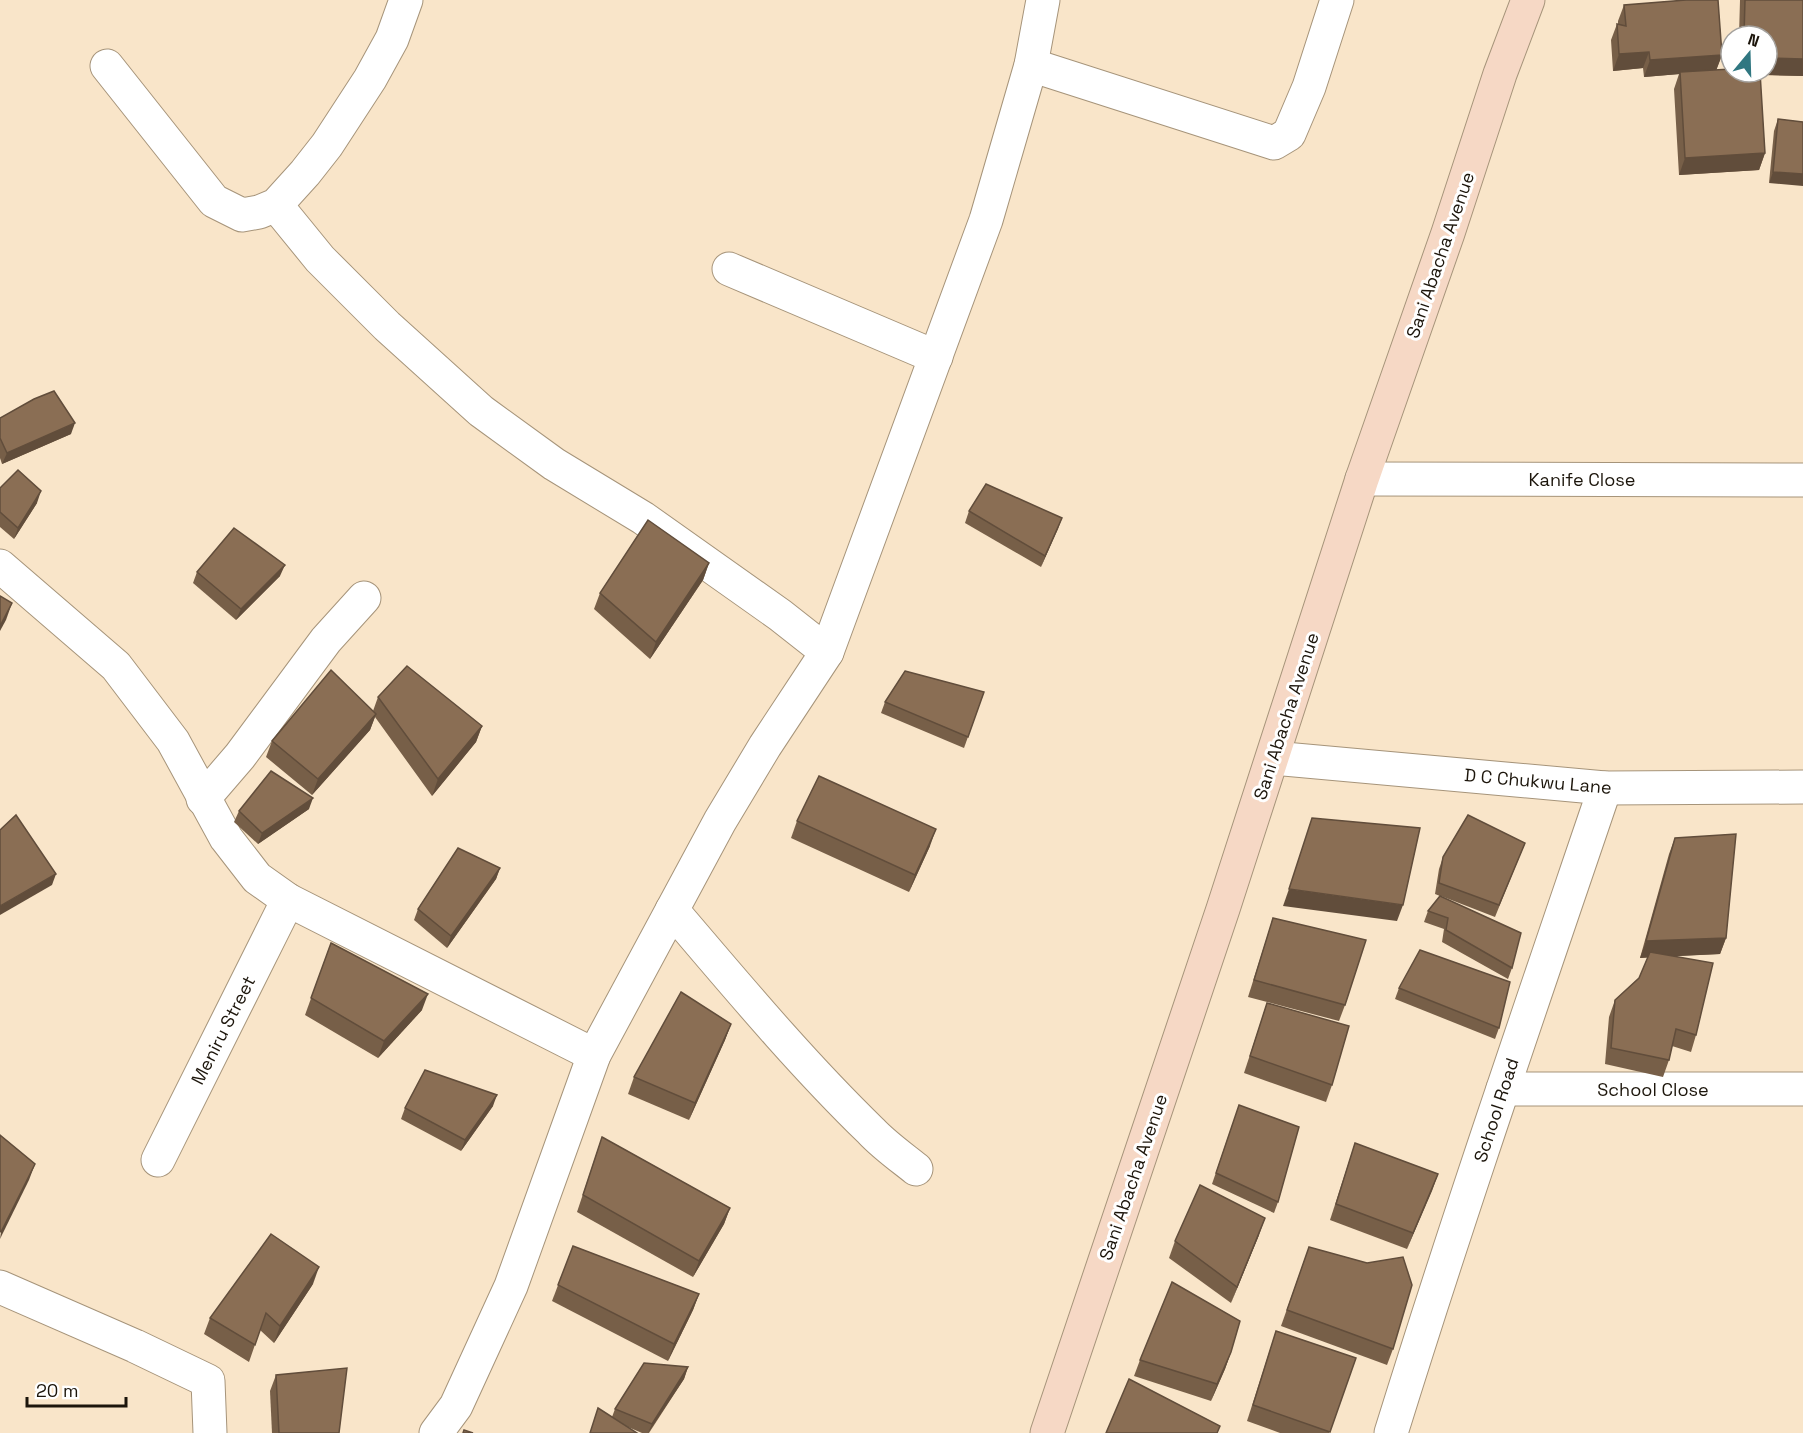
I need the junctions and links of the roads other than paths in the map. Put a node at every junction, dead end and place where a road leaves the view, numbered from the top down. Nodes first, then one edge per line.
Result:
1 (406, 0) edge
2 (1043, 0) edge
3 (1337, 0) edge
4 (1528, 0) edge
5 (1031, 65) junction
6 (107, 66) dead end
7 (276, 205) junction
8 (729, 269) dead end
9 (936, 357) junction
10 (1362, 478) junction
11 (1803, 480) edge
12 (0, 566) edge
13 (364, 598) dead end
14 (827, 652) junction
15 (1273, 758) junction
16 (1803, 787) edge
17 (1605, 788) junction
18 (203, 799) junction
19 (288, 900) junction
20 (672, 910) junction
21 (594, 1055) junction
22 (1503, 1089) junction
23 (1803, 1089) edge
24 (158, 1160) dead end
25 (916, 1169) dead end
26 (0, 1287) edge
27 (210, 1433) edge
28 (436, 1433) edge
29 (1047, 1433) edge
30 (1391, 1433) edge

1 - 7 street
2 - 5 street
3 - 5 street
4 - 10 street, Sani Abacha Avenue
5 - 9 street
6 - 7 street
7 - 14 street
8 - 9 street
9 - 14 street
10 - 11 street, Kanife Close
10 - 15 street, Sani Abacha Avenue
12 - 18 street
13 - 18 street
14 - 20 street
15 - 17 street, D C Chukwu Lane
15 - 29 street, Sani Abacha Avenue
16 - 17 street, D C Chukwu Lane
17 - 22 street, School Road
18 - 19 street
19 - 21 street
19 - 24 street, Meniru Street
20 - 21 street
20 - 25 street
21 - 28 street
22 - 23 street, School Close
22 - 30 street, School Road
26 - 27 street

